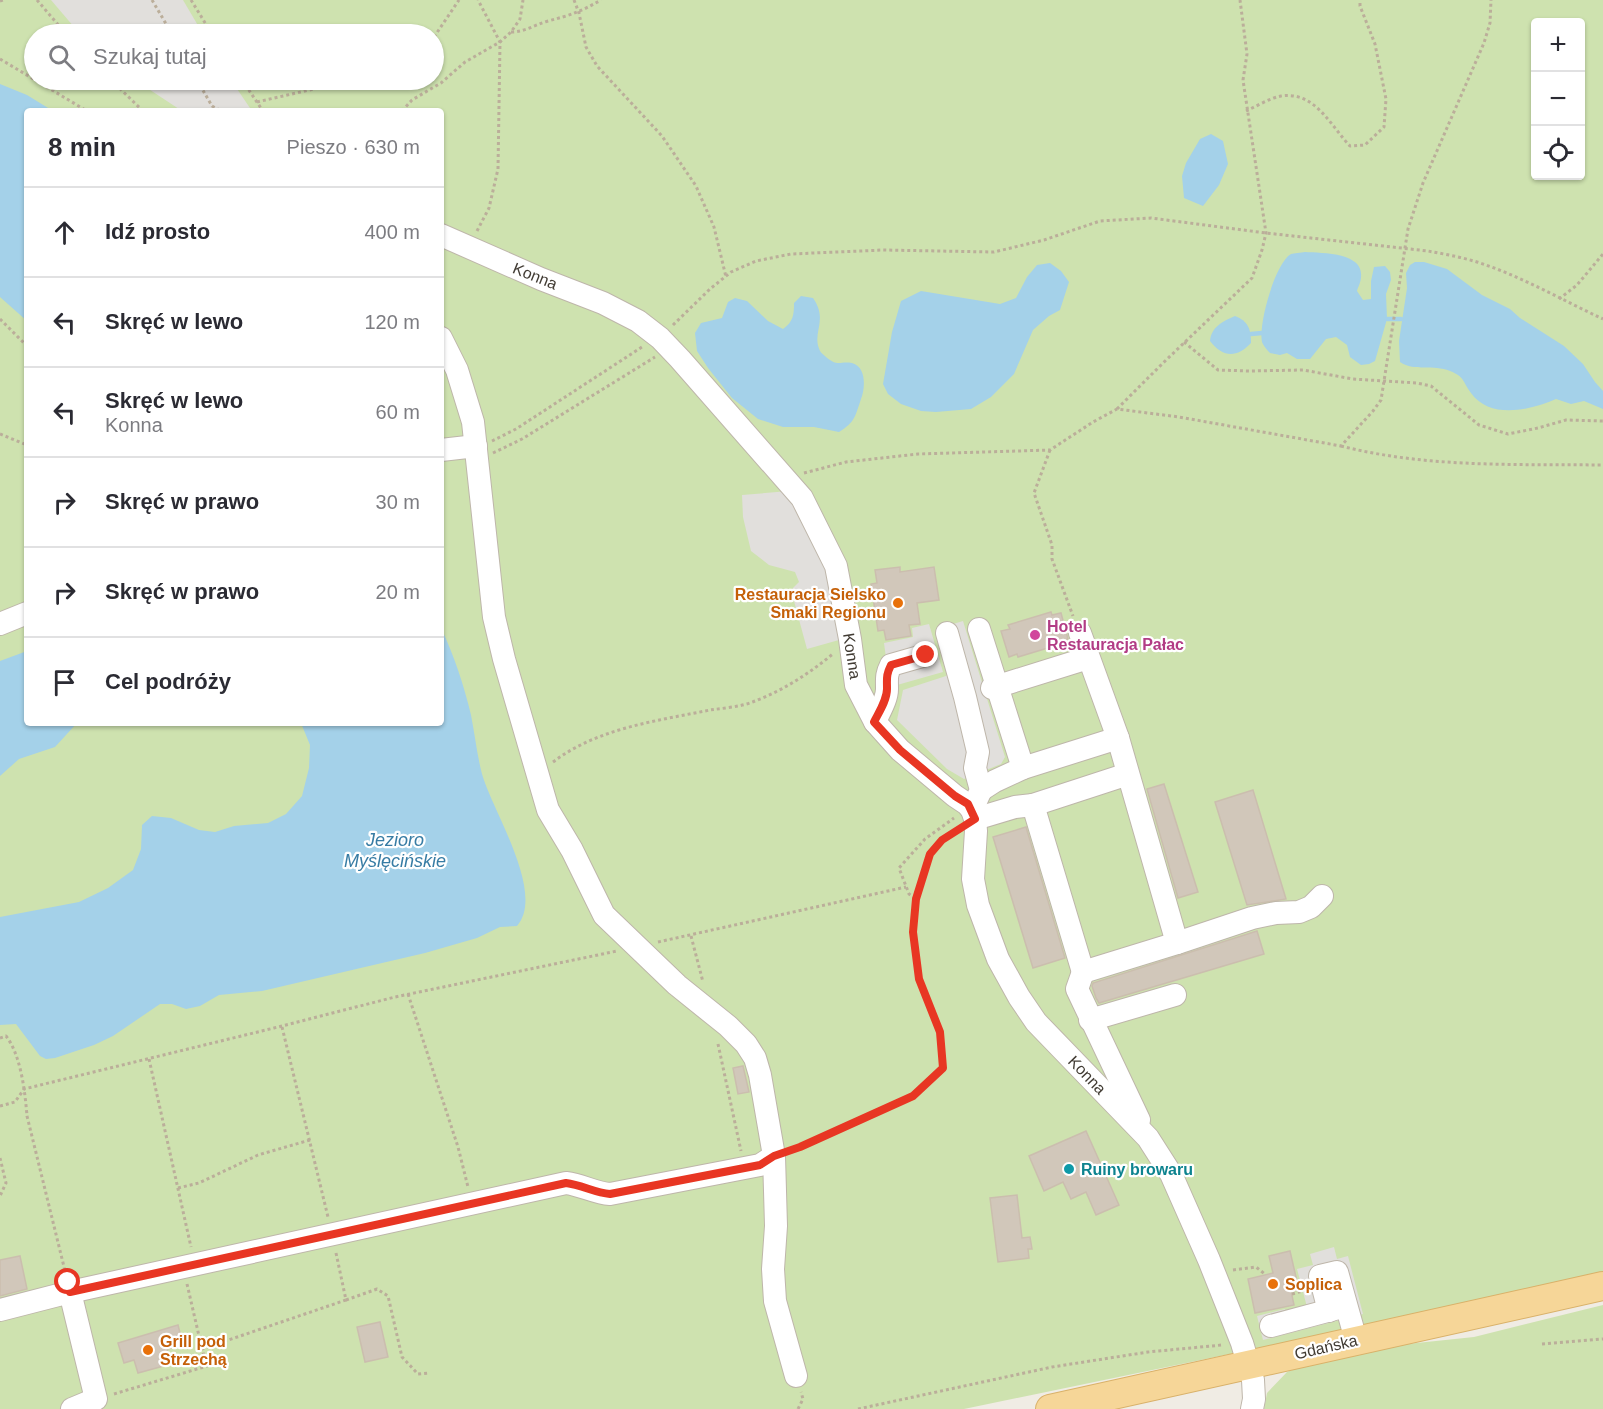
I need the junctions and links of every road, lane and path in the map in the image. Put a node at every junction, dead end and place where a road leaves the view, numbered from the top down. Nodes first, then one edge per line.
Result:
1 (37, 0) edge
2 (152, 0) edge
3 (191, 0) edge
4 (459, 0) edge
5 (478, 0) edge
6 (523, 0) edge
7 (574, 0) edge
8 (601, 0) edge
9 (1240, 0) edge
10 (1360, 0) edge
11 (1491, 0) edge
12 (579, 13) junction
13 (57, 24) edge
14 (166, 24) edge
15 (206, 24) edge
16 (443, 24) edge
17 (511, 32) junction
18 (500, 42) junction
19 (0, 59) edge
20 (24, 73) edge
21 (444, 80) edge
22 (52, 90) edge
23 (121, 90) edge
24 (203, 90) edge
25 (249, 90) edge
26 (309, 90) edge
27 (429, 90) edge
28 (257, 102) junction
29 (82, 108) edge
30 (140, 108) edge
31 (216, 108) edge
32 (261, 108) edge
33 (405, 108) edge
34 (1246, 111) junction
35 (1266, 233) junction
36 (444, 236) edge
37 (467, 248) junction
38 (1405, 249) junction
39 (1603, 254) edge
40 (726, 277) junction
41 (1559, 299) junction
42 (1603, 319) edge
43 (0, 320) edge
44 (658, 339) junction
45 (1184, 342) junction
46 (24, 343) edge
47 (444, 344) edge
48 (1384, 381) junction
49 (1117, 409) junction
50 (1603, 421) edge
51 (0, 434) edge
52 (24, 444) edge
53 (1341, 446) junction
54 (444, 450) edge
55 (1050, 450) junction
56 (477, 451) junction
57 (1603, 465) edge
58 (785, 478) junction
59 (24, 614) edge
60 (0, 624) edge
61 (979, 629) dead end
62 (947, 633) dead end
63 (1080, 633) joint
64 (850, 639) junction
65 (926, 655) dead end
66 (1088, 658) junction
67 (995, 688) junction
68 (874, 722) junction
69 (1118, 738) junction
70 (1023, 768) junction
71 (538, 774) junction
72 (1128, 774) junction
73 (1033, 805) junction
74 (976, 806) junction
75 (946, 824) dead end
76 (906, 887) junction
77 (1322, 896) dead end
78 (916, 899) junction
79 (691, 935) junction
80 (1177, 943) junction
81 (636, 947) junction
82 (1083, 972) junction
83 (408, 994) junction
84 (1175, 995) dead end
85 (711, 1012) junction
86 (1090, 1020) junction
87 (0, 1038) edge
88 (149, 1059) junction
89 (24, 1089) junction
90 (0, 1106) edge
91 (1148, 1138) junction
92 (310, 1140) dead end
93 (774, 1156) junction
94 (0, 1158) edge
95 (745, 1168) junction
96 (177, 1188) junction
97 (0, 1196) edge
98 (472, 1203) junction
99 (189, 1267) junction
100 (1233, 1270) dead end
101 (1266, 1275) dead end
102 (1603, 1286) edge
103 (1303, 1291) dead end
104 (70, 1292) junction
105 (1292, 1294) dead end
106 (346, 1300) dead end
107 (0, 1310) edge
108 (1271, 1326) dead end
109 (1603, 1339) edge
110 (1356, 1340) junction
111 (1542, 1344) dead end
112 (202, 1349) dead end
113 (1245, 1354) junction
114 (429, 1373) dead end
115 (796, 1376) dead end
116 (72, 1409) edge
117 (858, 1409) edge
118 (1050, 1409) edge
119 (1252, 1409) edge

1 - 13 path
2 - 14 path
3 - 15 path
4 - 16 path
5 - 18 path
6 - 17 path
7 - 12 path
8 - 12 path
9 - 34 path
10 - 34 path
11 - 38 path
12 - 17 path
12 - 40 path
17 - 18 path
18 - 21 path
18 - 37 path
19 - 20 path
22 - 29 path
23 - 30 path
24 - 31 path
25 - 28 path
26 - 28 path
27 - 33 path
28 - 32 path
34 - 35 path
35 - 38 path
35 - 40 path
35 - 45 path
36 - 37 street, Konna
37 - 44 street, Konna
38 - 41 path
38 - 48 path
39 - 41 path
40 - 44 path
41 - 42 path
43 - 46 path
44 - 56 path
44 - 56 path
44 - 58 street, Konna
45 - 48 path
45 - 49 path
47 - 56 street
48 - 50 path
48 - 53 path
49 - 53 path
49 - 55 path
51 - 52 path
53 - 57 path
54 - 56 street
55 - 58 path
55 - 63 path
56 - 71 street
58 - 64 street, Konna
59 - 60 street
61 - 67 street
62 - 74 street
63 - 66 street
64 - 68 street, Konna
64 - 71 path
65 - 68 street
66 - 67 street
66 - 69 street
67 - 70 street
68 - 74 street, Konna
69 - 70 street
69 - 72 street
70 - 74 street
71 - 81 street
72 - 73 street
72 - 80 street
73 - 74 street
73 - 82 street
74 - 78 path
74 - 91 street, Konna
75 - 76 path
76 - 78 path
76 - 79 path
77 - 80 street
78 - 93 path
79 - 81 path
79 - 85 path
80 - 82 street
81 - 83 path
81 - 85 street
82 - 86 street
83 - 88 path
83 - 98 path
84 - 86 street
85 - 93 street
85 - 95 path
86 - 91 street
87 - 89 path
88 - 89 path
88 - 96 path
89 - 90 path
89 - 104 path
91 - 113 street, Konna
92 - 96 path
93 - 95 street
93 - 115 street
94 - 97 path
95 - 98 street
96 - 99 path
98 - 99 street
99 - 104 street
99 - 112 path
100 - 101 path
102 - 110 main road, Gdańska
103 - 105 path
104 - 107 street
104 - 116 street
106 - 114 path
108 - 110 street
109 - 111 path
110 - 113 main road, Gdańska
113 - 117 path
113 - 118 main road, Gdańska
113 - 119 street, Konna

